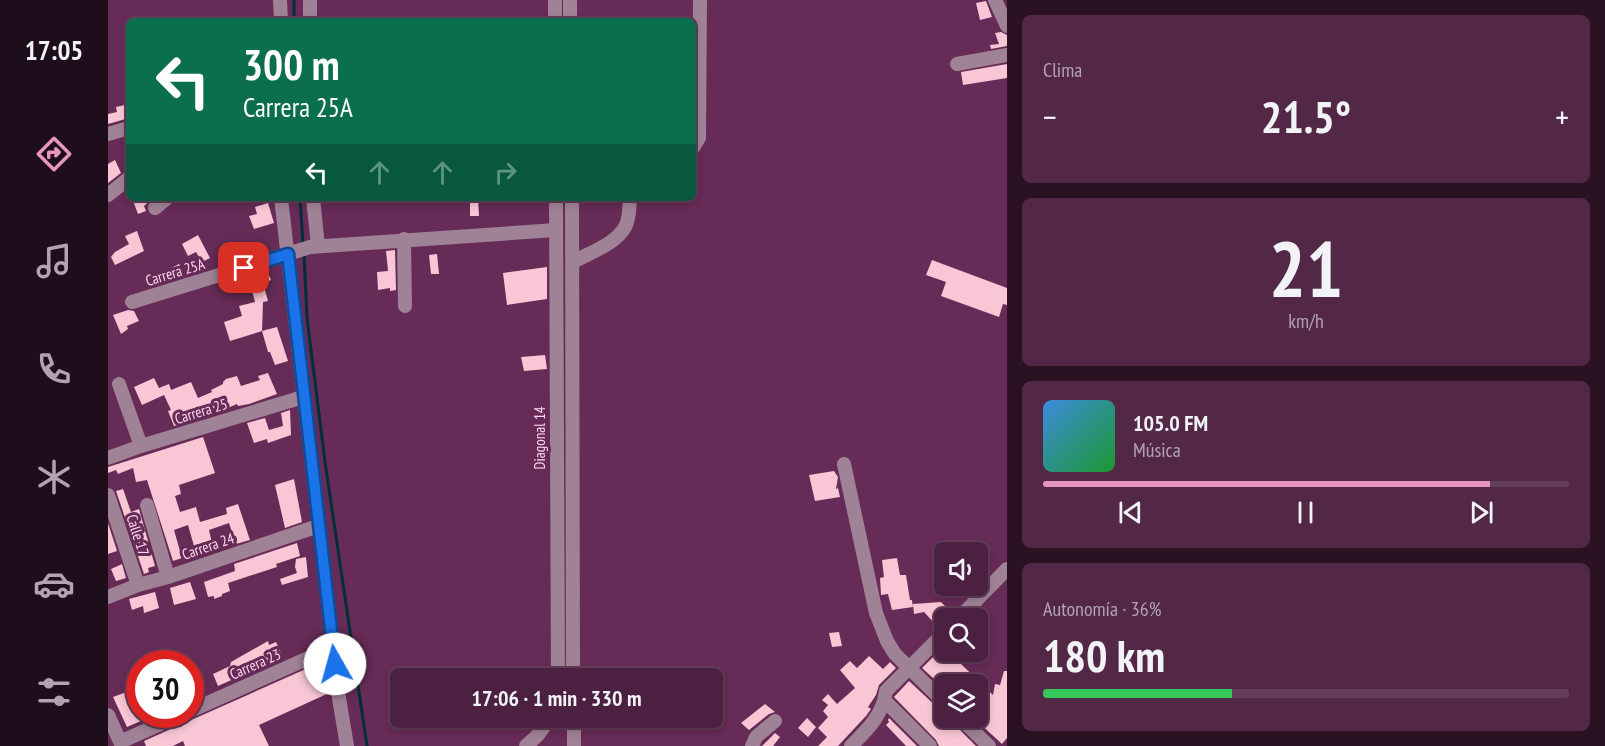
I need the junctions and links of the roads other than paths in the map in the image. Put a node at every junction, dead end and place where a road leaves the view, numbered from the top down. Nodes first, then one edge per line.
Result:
1 (280, 0) edge
2 (310, 0) edge
3 (555, 0) edge
4 (570, 0) edge
5 (700, 0) edge
6 (995, 0) edge
7 (281, 18) edge
8 (310, 18) edge
9 (555, 18) edge
10 (570, 18) edge
11 (1006, 26) edge
12 (1006, 55) edge
13 (957, 64) dead end
14 (126, 129) edge
15 (108, 134) edge
16 (696, 143) edge
17 (126, 180) edge
18 (108, 195) edge
19 (163, 201) edge
20 (282, 201) edge
21 (312, 201) edge
22 (556, 201) edge
23 (572, 201) edge
24 (630, 201) edge
25 (155, 208) dead end
26 (556, 230) junction
27 (404, 239) junction
28 (303, 249) junction
29 (573, 262) junction
30 (132, 302) dead end
31 (405, 306) dead end
32 (119, 384) dead end
33 (303, 397) junction
34 (141, 446) junction
35 (108, 458) edge
36 (844, 464) dead end
37 (108, 495) edge
38 (147, 505) dead end
39 (318, 526) junction
40 (1006, 569) edge
41 (168, 577) junction
42 (138, 585) junction
43 (108, 597) edge
44 (969, 608) edge
45 (934, 644) edge
46 (333, 647) junction
47 (558, 668) edge
48 (573, 668) edge
49 (910, 669) junction
50 (934, 692) edge
51 (885, 701) junction
52 (204, 705) edge
53 (108, 715) edge
54 (774, 721) dead end
55 (154, 728) edge
56 (543, 728) edge
57 (574, 728) edge
58 (970, 728) edge
59 (121, 744) edge
60 (347, 746) edge
61 (526, 746) edge
62 (574, 746) edge
63 (752, 746) edge
64 (851, 746) edge
65 (930, 746) edge
66 (989, 746) edge

1 - 7 street
2 - 8 street
3 - 9 street
4 - 10 street
5 - 16 street
6 - 11 street
12 - 13 street
14 - 15 street
17 - 18 street
19 - 25 street
20 - 28 street
21 - 28 street
22 - 26 street, Diagonal 14
23 - 29 street
24 - 29 street
26 - 27 street, Carrera 25A
26 - 47 street, Diagonal 14
27 - 28 street, Carrera 25A
27 - 31 street
28 - 30 street, Carrera 25A
28 - 33 street
29 - 48 street
32 - 34 street
33 - 34 street, Carrera 25
33 - 39 street
34 - 35 street, Carrera 25
36 - 49 street
37 - 42 street, Calle 17
38 - 41 street
39 - 41 street, Carrera 24
39 - 46 street
40 - 44 street
41 - 42 street, Carrera 24
42 - 43 street, Carrera 24
45 - 49 street
46 - 52 street, Carrera 23
46 - 60 street
49 - 50 street
49 - 51 street
51 - 64 street
51 - 65 street
53 - 59 street
54 - 63 street
55 - 59 street
56 - 61 street
57 - 62 street
58 - 66 street

